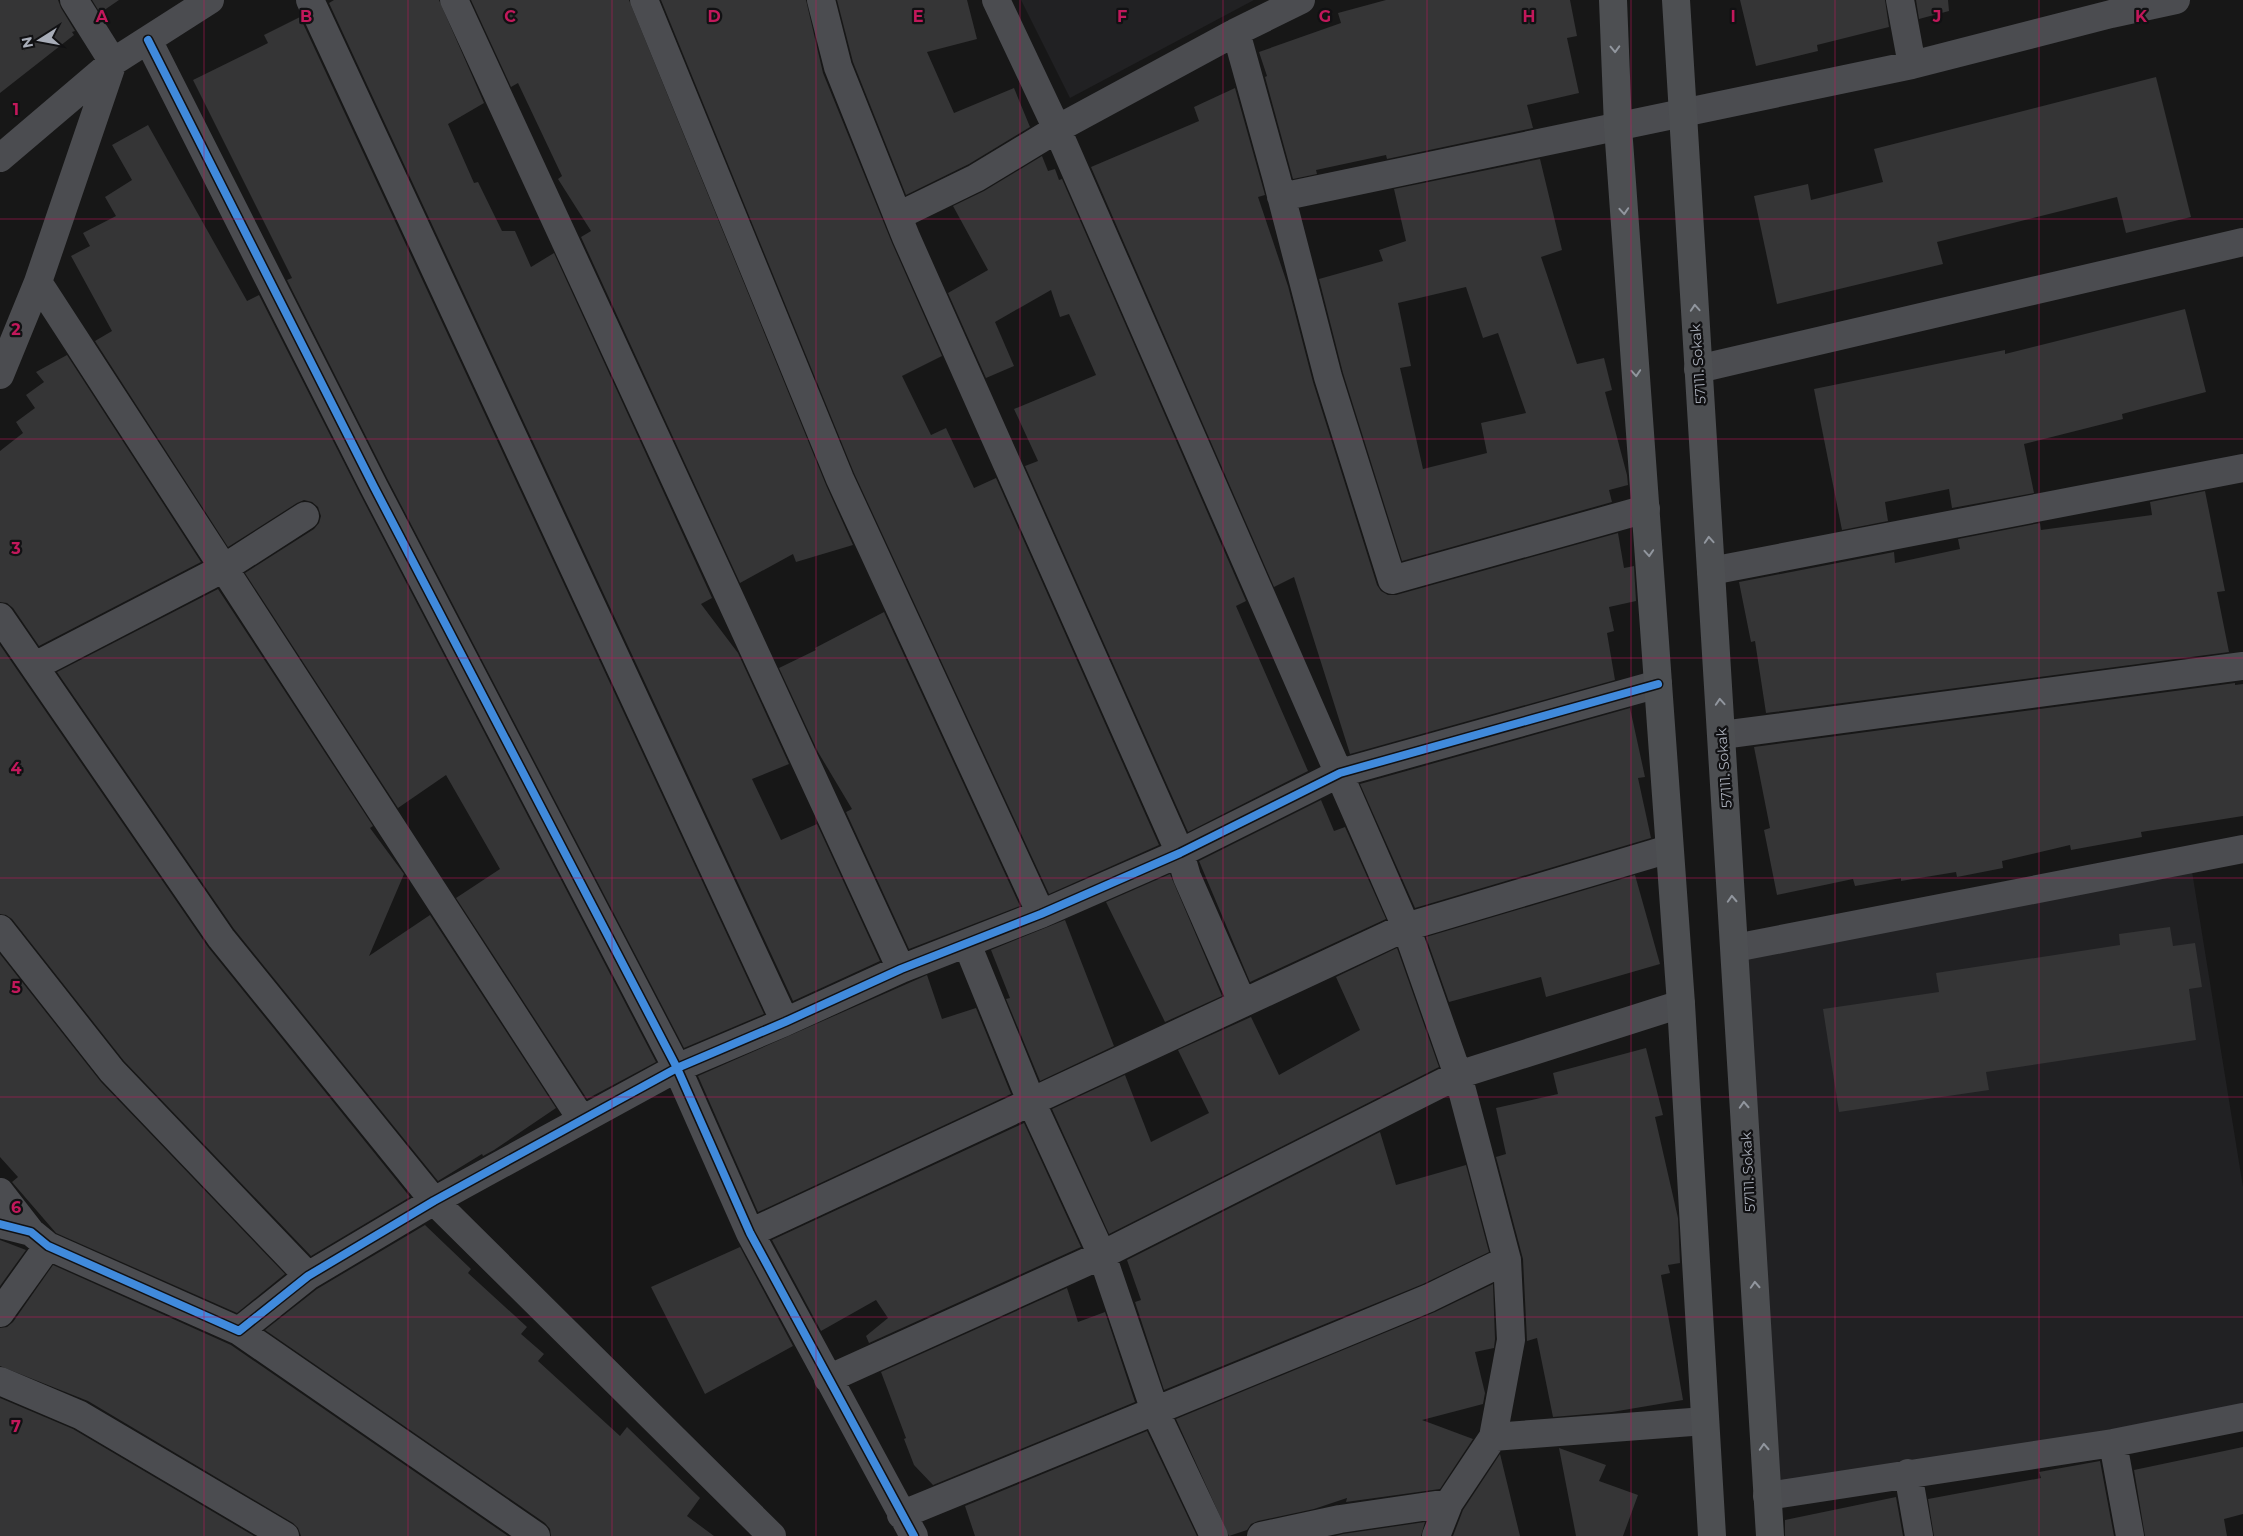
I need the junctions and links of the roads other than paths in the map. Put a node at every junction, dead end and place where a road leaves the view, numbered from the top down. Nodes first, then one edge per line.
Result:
1 (74, 0) edge
2 (210, 0) edge
3 (310, 0) edge
4 (454, 0) edge
5 (644, 0) edge
6 (821, 0) edge
7 (996, 0) edge
8 (1301, 0) edge
9 (1613, 0) edge
10 (1676, 0) edge
11 (1900, 0) edge
12 (2176, 0) edge
13 (2109, 7) edge
14 (1236, 32) junction
15 (148, 40) junction
16 (113, 62) junction
17 (1912, 65) junction
18 (1682, 113) junction
19 (1618, 127) junction
20 (1057, 129) junction
21 (0, 158) edge
22 (1281, 196) junction
23 (898, 216) junction
24 (2243, 242) edge
25 (38, 282) junction
26 (1698, 369) junction
27 (0, 376) edge
28 (2243, 468) edge
29 (1646, 509) junction
30 (305, 516) dead end
31 (224, 568) junction
32 (1711, 571) junction
33 (0, 617) edge
34 (35, 666) junction
35 (2243, 666) edge
36 (1658, 684) junction
37 (1722, 734) junction
38 (1340, 774) junction
39 (1669, 849) junction
40 (2243, 849) edge
41 (1180, 853) junction
42 (1042, 914) junction
43 (1406, 926) junction
44 (0, 929) edge
45 (967, 944) junction
46 (1735, 948) junction
47 (901, 969) junction
48 (1242, 1002) junction
49 (1681, 1004) junction
50 (785, 1022) junction
51 (677, 1068) junction
52 (1458, 1075) junction
53 (1031, 1101) junction
54 (582, 1120) junction
55 (0, 1192) edge
56 (434, 1201) junction
57 (0, 1224) edge
58 (750, 1233) junction
59 (39, 1239) junction
60 (1102, 1256) junction
61 (1507, 1260) junction
62 (308, 1276) junction
63 (0, 1312) edge
64 (239, 1331) junction
65 (828, 1380) junction
66 (0, 1381) edge
67 (1155, 1411) junction
68 (2243, 1417) edge
69 (1705, 1421) junction
70 (1493, 1437) junction
71 (2113, 1443) junction
72 (1908, 1473) junction
73 (1767, 1496) junction
74 (1449, 1503) junction
75 (907, 1525) edge
76 (286, 1536) edge
77 (536, 1536) edge
78 (772, 1536) edge
79 (1214, 1536) edge
80 (1261, 1536) edge
81 (1436, 1536) edge
82 (1712, 1536) edge
83 (1770, 1536) edge
84 (1919, 1536) edge
85 (2130, 1536) edge

1 - 16 street
2 - 15 street
3 - 50 street
4 - 47 street
5 - 42 street
6 - 23 street
7 - 20 street
8 - 14 street
9 -> 19 main road
10 - 18 main road, 57111. Sokak
11 - 17 street
12 - 13 street
13 - 17 street
14 - 20 street
14 - 22 street
15 - 16 street
15 - 51 street
16 - 21 street
16 - 25 street
17 - 18 street
18 - 19 street
26 -> 18 main road, 57111. Sokak
19 - 22 street
19 -> 29 main road
20 - 23 street
20 - 38 street
22 - 29 street
23 - 41 street
24 - 26 street
25 - 27 street
25 - 31 street
32 -> 26 main road, 57111. Sokak
28 - 32 street
29 -> 36 main road
30 - 31 street
31 - 34 street
31 - 54 street
37 -> 32 main road, 57111. Sokak
33 - 34 street
34 - 56 street
35 - 37 street
36 - 38 street
36 - 39 main road
46 -> 37 main road, 57111. Sokak
38 - 41 street
38 - 43 street
39 - 43 street
39 - 49 main road
40 - 46 street
41 - 42 street
41 - 48 street
42 - 45 street
43 - 48 street
43 - 52 street
44 - 62 street
45 - 47 street
45 - 53 street
73 -> 46 main road, 57111. Sokak
47 - 50 street
48 - 53 street
49 - 52 street
49 - 69 main road
50 - 51 street
51 - 54 street
51 - 58 street
52 - 60 street
52 - 61 street
53 - 58 street
53 - 60 street
54 - 56 street
55 - 59 street
56 - 62 street
56 - 78 street
57 - 59 street
58 - 65 street
59 - 63 street
59 - 64 street
60 - 65 street
60 - 67 street
61 - 67 street
61 - 70 street
62 - 64 street
64 - 77 street
65 - 75 street
66 - 76 street
67 - 75 street
67 - 79 street
68 - 71 street
69 - 70 street
69 - 82 main road
70 - 74 street
71 - 72 street
71 - 85 street
72 - 73 street
72 - 84 street
73 - 83 main road, 57111. Sokak
74 - 80 street
74 - 81 street

